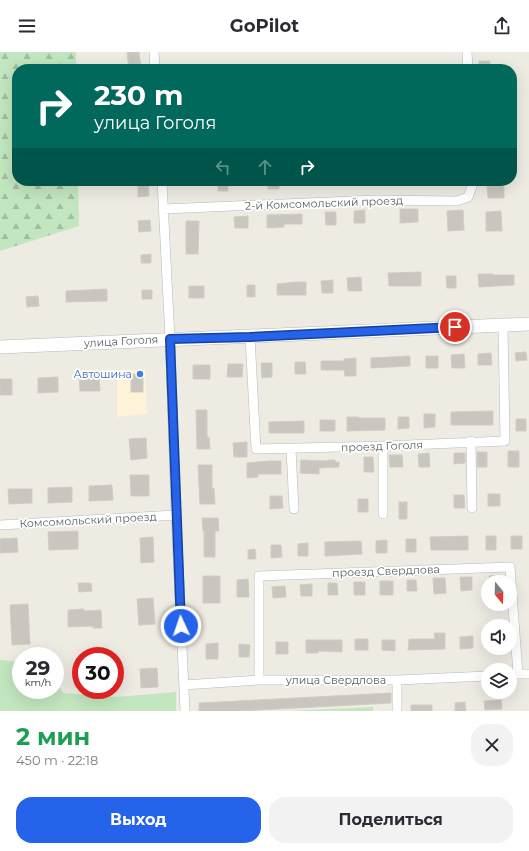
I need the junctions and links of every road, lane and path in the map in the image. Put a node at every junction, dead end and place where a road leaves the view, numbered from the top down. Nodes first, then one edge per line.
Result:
1 (154, 52) edge
2 (467, 52) edge
3 (155, 64) edge
4 (468, 64) edge
5 (162, 186) edge
6 (472, 186) edge
7 (163, 209) junction
8 (529, 324) edge
9 (503, 325) junction
10 (250, 337) junction
11 (170, 339) junction
12 (0, 347) edge
13 (471, 441) junction
14 (383, 446) junction
15 (291, 449) junction
16 (472, 508) dead end
17 (294, 509) dead end
18 (383, 514) dead end
19 (176, 516) junction
20 (0, 525) edge
21 (514, 663) edge
22 (517, 674) edge
23 (529, 674) edge
24 (481, 676) edge
25 (259, 680) junction
26 (397, 680) junction
27 (184, 684) junction
28 (185, 711) edge
29 (397, 711) edge

1 - 3 street
2 - 4 street
5 - 7 street
6 - 7 street, 2-й Комсомольский проезд
7 - 11 street
8 - 9 street, улица Гоголя
9 - 10 street, улица Гоголя
9 - 13 street, проезд Гоголя
10 - 11 street, улица Гоголя
10 - 15 street, проезд Гоголя
11 - 12 street, улица Гоголя
11 - 19 street
13 - 14 street, проезд Гоголя
13 - 16 street
14 - 15 street, проезд Гоголя
14 - 18 street
15 - 17 street
19 - 20 street, Комсомольский проезд
19 - 27 street
21 - 25 street, проезд Свердлова
22 - 23 street
24 - 26 street, улица Свердлова
25 - 26 street, улица Свердлова
25 - 27 street, улица Свердлова
26 - 29 street
27 - 28 street

